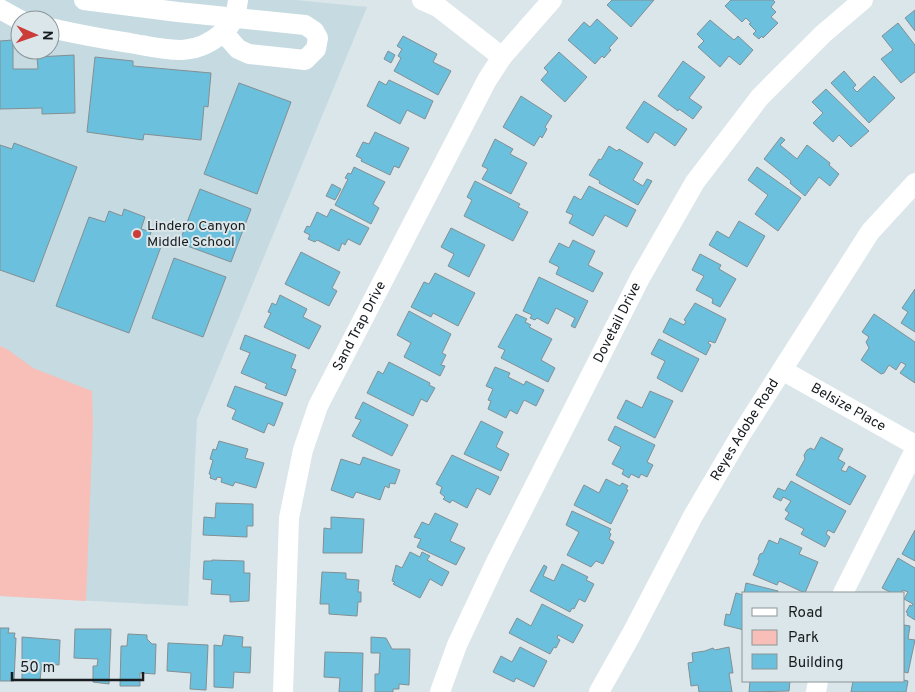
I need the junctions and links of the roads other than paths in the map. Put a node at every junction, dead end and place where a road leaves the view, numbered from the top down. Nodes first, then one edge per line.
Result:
1 (84, 0) edge
2 (422, 0) edge
3 (552, 0) edge
4 (863, 0) edge
5 (232, 17) edge
6 (60, 30) edge
7 (502, 57) junction
8 (915, 183) edge
9 (782, 370) junction
10 (915, 445) edge
11 (915, 450) edge
12 (844, 592) edge
13 (283, 692) edge
14 (440, 692) edge
15 (599, 692) edge

1 - 5 street
2 - 7 street
3 - 7 street, Sand Trap Drive
4 - 14 street, Dovetail Drive
5 - 6 street
7 - 13 street, Sand Trap Drive
8 - 9 street, Reyes Adobe Road
9 - 10 street, Belsize Place
9 - 15 street, Reyes Adobe Road
11 - 12 street

